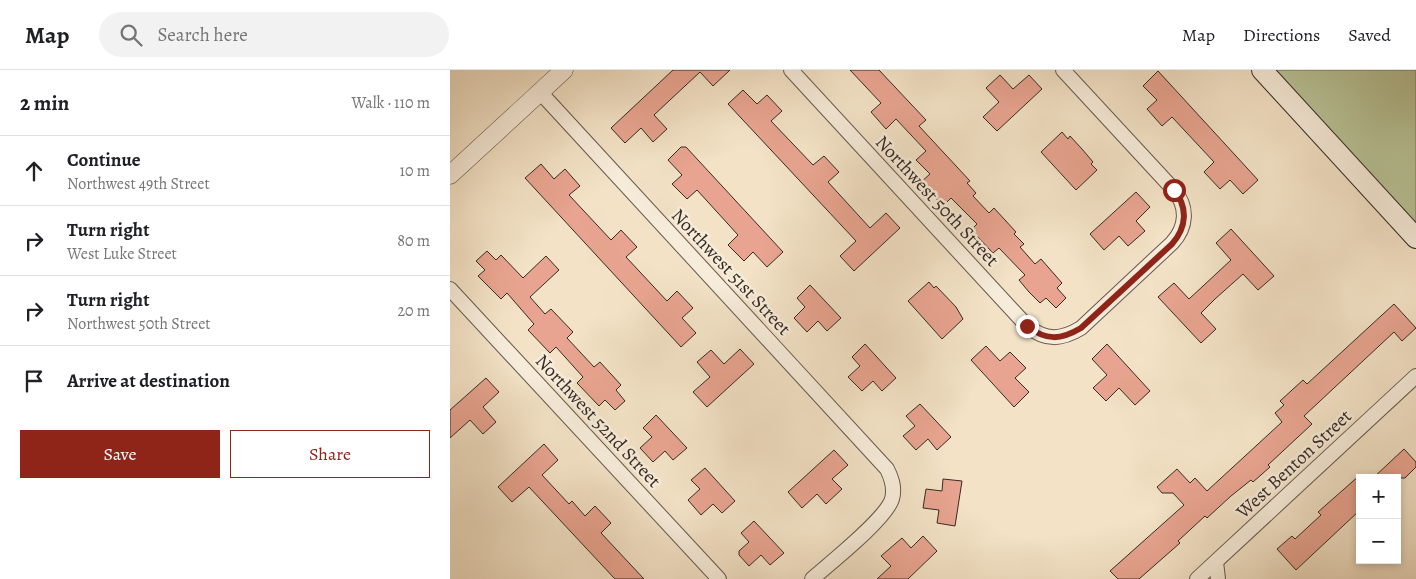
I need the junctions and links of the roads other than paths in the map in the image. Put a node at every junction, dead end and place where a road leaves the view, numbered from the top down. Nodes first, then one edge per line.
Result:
1 (564, 70) edge
2 (791, 70) edge
3 (1063, 70) edge
4 (1262, 70) edge
5 (540, 92) junction
6 (450, 175) edge
7 (1416, 238) edge
8 (450, 289) edge
9 (1416, 376) edge
10 (1216, 562) junction
11 (718, 579) edge
12 (812, 579) edge
13 (1197, 579) edge
14 (1218, 579) edge

1 - 5 street
2 - 3 street, Northwest 50th Street
4 - 7 main road
5 - 6 street
5 - 12 street, Northwest 51st Street
8 - 11 street, Northwest 52nd Street
9 - 10 street, West Benton Street
10 - 13 street, West Benton Street
10 - 14 street

